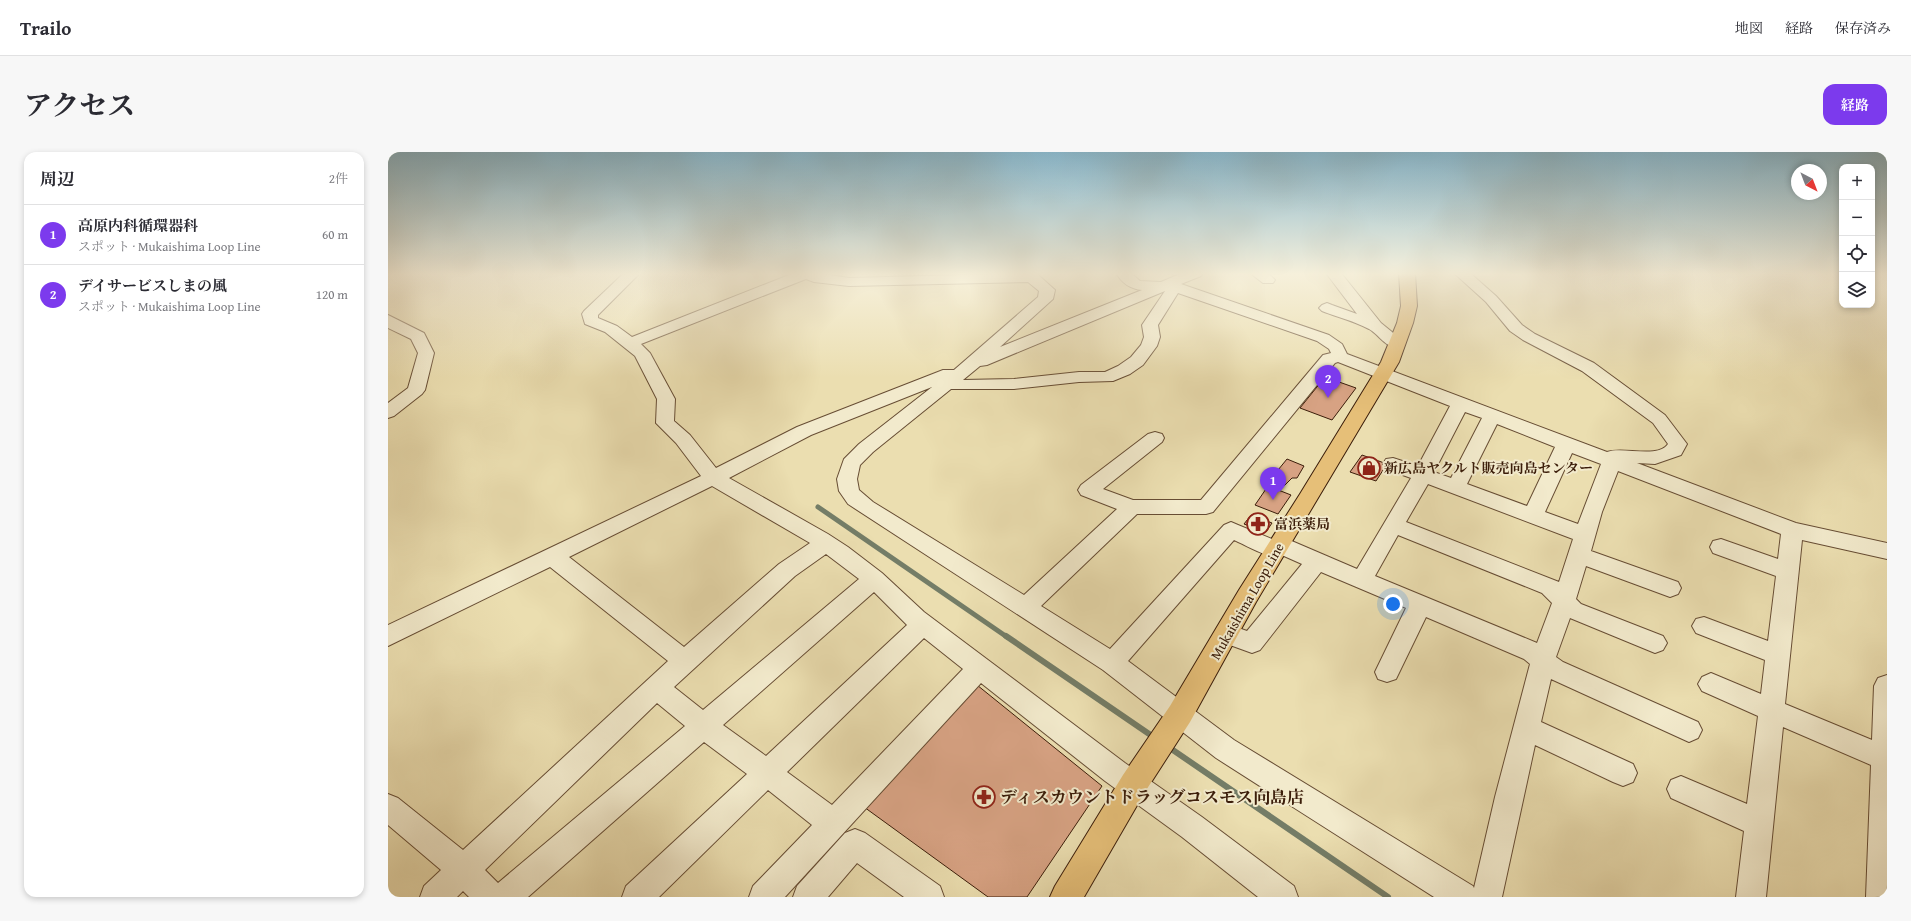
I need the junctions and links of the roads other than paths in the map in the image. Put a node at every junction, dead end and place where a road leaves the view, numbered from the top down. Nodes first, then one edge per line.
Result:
1 (597, 308) edge
2 (717, 308) edge
3 (1035, 308) edge
4 (1118, 308) edge
5 (1160, 308) edge
6 (1233, 308) edge
7 (1327, 308) dead end
8 (1361, 308) edge
9 (1409, 308) edge
10 (1499, 308) edge
11 (388, 320) edge
12 (1375, 326) junction
13 (630, 342) junction
14 (1397, 344) junction
15 (1339, 357) junction
16 (968, 367) junction
17 (1382, 374) junction
18 (947, 383) junction
19 (1460, 404) junction
20 (388, 412) edge
21 (1492, 416) junction
22 (1155, 438) dead end
23 (1566, 444) junction
24 (1613, 462) junction
25 (1393, 464) dead end
26 (1423, 475) junction
27 (714, 478) junction
28 (1456, 487) junction
29 (1132, 507) junction
30 (1533, 516) junction
31 (1394, 524) junction
32 (1792, 530) junction
33 (826, 543) junction
34 (1582, 545) junction
35 (1278, 547) junction
36 (1721, 547) dead end
37 (1887, 551) edge
38 (552, 556) junction
39 (1317, 561) junction
40 (1788, 572) junction
41 (874, 579) junction
42 (1362, 579) junction
43 (1670, 588) dead end
44 (1564, 601) junction
45 (1420, 604) junction
46 (1025, 608) junction
47 (923, 624) junction
48 (1704, 626) dead end
49 (1227, 634) junction
50 (388, 636) edge
51 (1655, 643) dead end
52 (1778, 655) junction
53 (1543, 660) junction
54 (685, 661) junction
55 (1112, 663) junction
56 (979, 668) junction
57 (1387, 672) dead end
58 (1711, 684) dead end
59 (1887, 686) edge
60 (656, 687) junction
61 (1772, 710) junction
62 (1178, 717) junction
63 (704, 726) junction
64 (1527, 728) junction
65 (1689, 730) dead end
66 (1886, 758) edge
67 (767, 773) junction
68 (1623, 773) dead end
69 (1137, 780) junction
70 (1681, 788) dead end
71 (388, 807) edge
72 (834, 823) junction
73 (1759, 823) junction
74 (464, 870) junction
75 (435, 897) edge
76 (490, 897) edge
77 (505, 897) edge
78 (637, 897) edge
79 (764, 897) edge
80 (808, 897) edge
81 (929, 897) edge
82 (1066, 897) edge
83 (1283, 897) edge
84 (1462, 897) edge
85 (1488, 897) edge
86 (1751, 897) edge
87 (1881, 897) edge

1 - 13 street
2 - 13 street
3 - 16 street
4 - 16 street
5 - 18 street
6 - 15 street
7 - 12 street
8 - 12 street
9 - 14 main road, Mukaishima Loop Line
10 - 24 street
11 - 20 street
12 - 14 street
13 - 27 street
14 - 17 main road, Mukaishima Loop Line
15 - 17 street
15 - 29 street
16 - 18 street
16 - 27 street
17 - 19 street
17 - 35 main road, Mukaishima Loop Line
18 - 46 street
19 - 21 street
19 - 26 street
21 - 23 street
21 - 28 street
22 - 29 street
23 - 24 street
23 - 30 street
24 - 32 street
24 - 34 street
25 - 26 street
26 - 28 street
26 - 31 street
27 - 33 street
27 - 38 street
28 - 30 street
29 - 46 street
30 - 34 street
31 - 42 street
31 - 44 street
32 - 37 street
32 - 40 street
33 - 41 street
33 - 54 street
34 - 43 street
34 - 44 street
35 - 39 street
35 - 49 main road, Mukaishima Loop Line
35 - 55 street
36 - 40 street
38 - 50 street
38 - 54 street
39 - 42 street
39 - 49 street
40 - 52 street
41 - 47 street
41 - 63 street
42 - 45 street
44 - 51 street
44 - 53 street
45 - 53 street
45 - 57 street
46 - 55 street
47 - 56 street
47 - 67 street
48 - 52 street
49 - 62 main road, Mukaishima Loop Line
52 - 61 street
53 - 64 street
53 - 65 street
54 - 60 street
55 - 62 street
56 - 69 street
56 - 72 street
58 - 61 street
59 - 66 street
60 - 63 street
60 - 74 street
61 - 66 street
61 - 73 street
62 - 69 main road, Mukaishima Loop Line
62 - 84 street
63 - 67 street
63 - 77 street
64 - 68 street
64 - 85 street
66 - 87 street
67 - 72 street
67 - 78 street
69 - 82 main road, Mukaishima Loop Line
69 - 83 street
70 - 73 street
71 - 74 street
72 - 79 street
73 - 86 street
74 - 75 street
74 - 76 street
80 - 81 street

